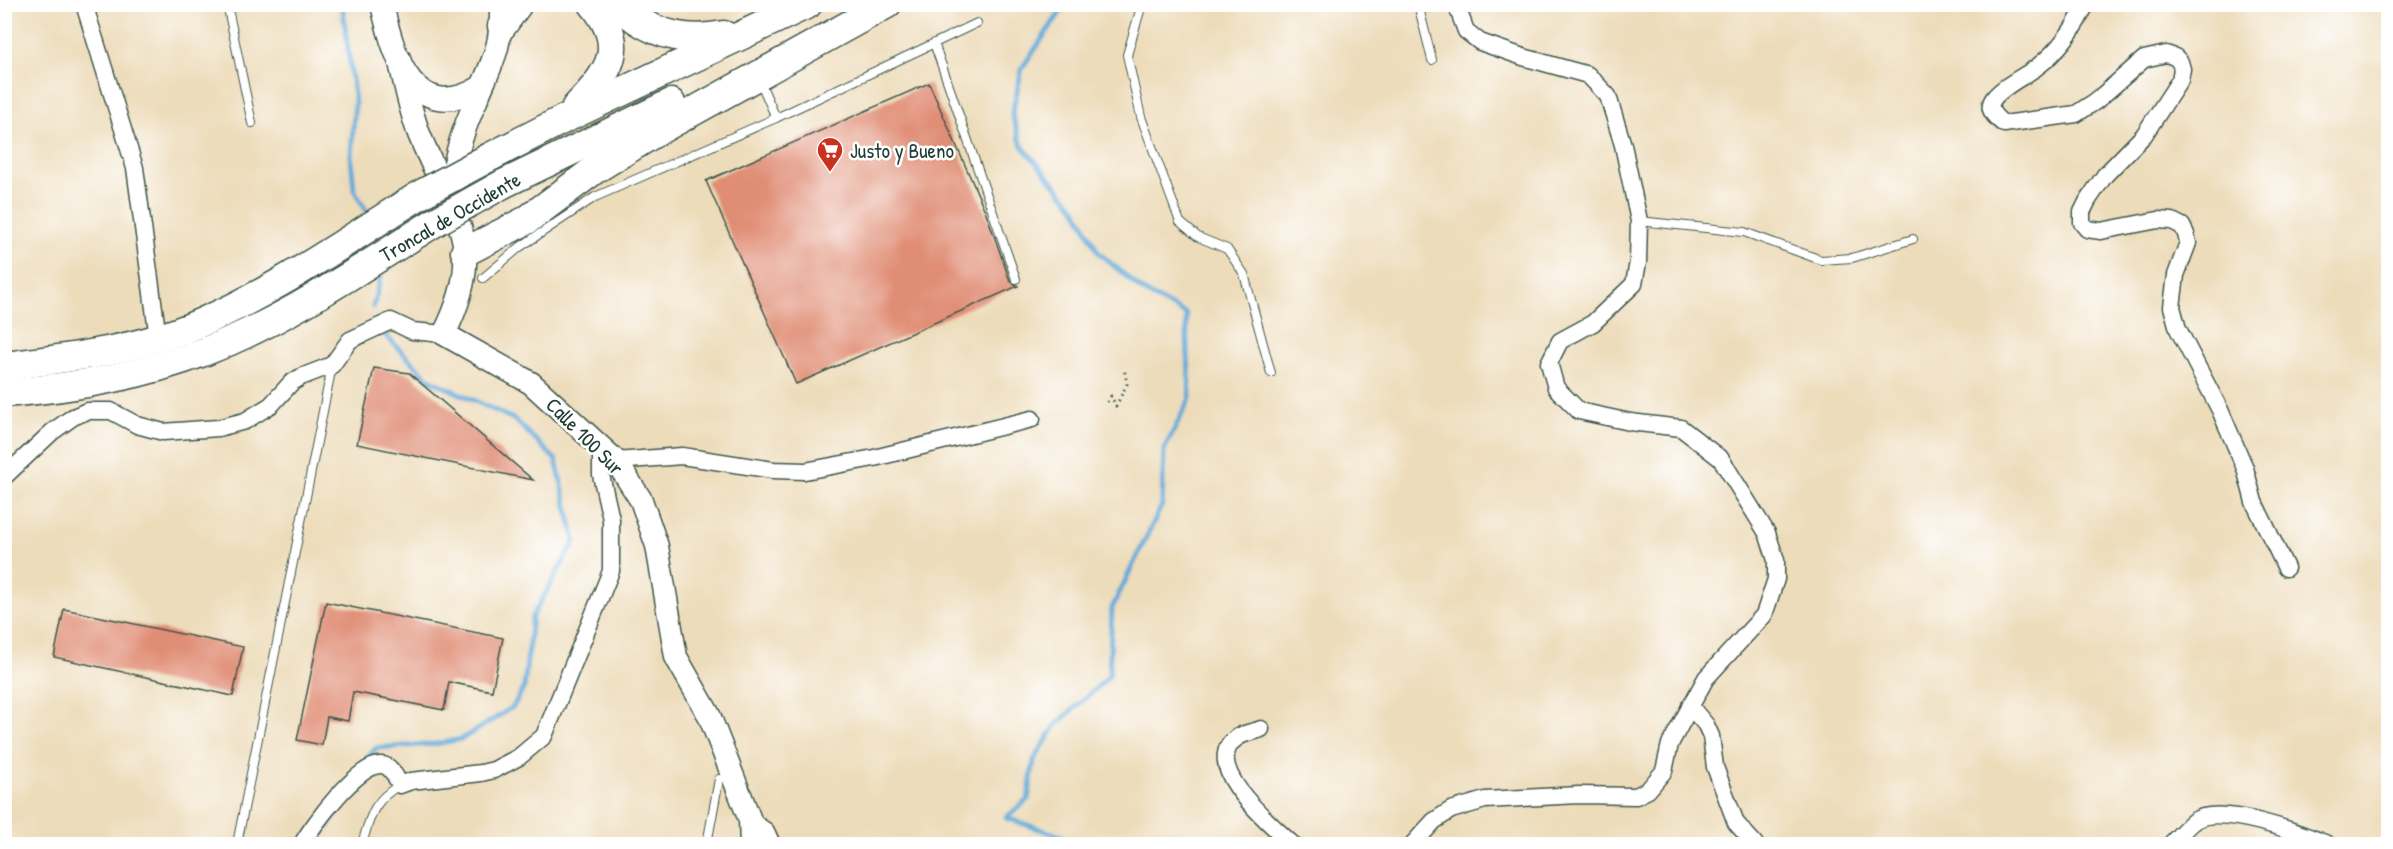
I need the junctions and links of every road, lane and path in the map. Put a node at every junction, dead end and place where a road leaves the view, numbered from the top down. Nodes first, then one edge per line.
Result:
1 (84, 4) edge
2 (227, 4) edge
3 (382, 4) edge
4 (592, 4) edge
5 (618, 4) edge
6 (808, 4) edge
7 (886, 4) edge
8 (1142, 4) edge
9 (1418, 4) edge
10 (1456, 4) edge
11 (2086, 4) edge
12 (507, 12) edge
13 (772, 21) junction
14 (977, 22) dead end
15 (934, 43) junction
16 (399, 58) junction
17 (1432, 60) dead end
18 (758, 75) junction
19 (481, 87) junction
20 (566, 118) junction
21 (776, 118) junction
22 (252, 123) dead end
23 (438, 204) junction
24 (1639, 221) junction
25 (1912, 239) dead end
26 (465, 252) junction
27 (483, 279) dead end
28 (1016, 279) dead end
29 (444, 334) junction
30 (158, 338) junction
31 (332, 365) junction
32 (4, 366) edge
33 (1124, 368) dead end
34 (1271, 373) dead end
35 (4, 393) edge
36 (1107, 402) dead end
37 (1032, 419) dead end
38 (609, 453) junction
39 (4, 477) edge
40 (2286, 568) dead end
41 (1690, 706) junction
42 (1261, 729) dead end
43 (719, 779) dead end
44 (399, 785) junction
45 (750, 820) junction
46 (237, 844) edge
47 (302, 844) edge
48 (362, 844) edge
49 (707, 844) edge
50 (751, 844) edge
51 (772, 844) edge
52 (1292, 844) edge
53 (1413, 844) edge
54 (1755, 844) edge
55 (2171, 844) edge
56 (2327, 844) edge

1 - 30 street
2 - 22 lane
3 - 16 street
4 - 20 highway
5 - 13 highway
6 - 13 highway, Troncal de Occidente
7 - 18 highway
7 - 23 highway, Troncal de Occidente, bridge
8 - 34 lane
9 - 17 lane
10 - 24 street
11 - 40 street
12 - 19 street
13 - 20 highway, Troncal de Occidente
14 - 15 lane
15 - 21 lane
15 - 28 lane
16 - 19 street
16 - 23 street
18 - 21 lane
18 - 26 highway
19 - 23 street
20 - 23 highway, Troncal de Occidente, bridge
21 - 27 lane
23 - 26 street
23 - 30 highway, Troncal de Occidente
23 - 35 highway, Troncal de Occidente
24 - 25 lane
24 - 41 street
26 - 29 street
29 - 31 street, Calle 100 Sur
29 - 38 street, Calle 100 Sur
30 - 32 highway, Troncal de Occidente
31 - 39 street
31 - 46 lane
33 - 36 path
37 - 38 street
38 - 44 street
38 - 45 street, Calle 100 Sur
41 - 53 street
41 - 54 street
42 - 52 street
43 - 49 lane
44 - 47 street
44 - 48 lane
45 - 50 street, Calle 100 Sur
45 - 51 street
55 - 56 street

